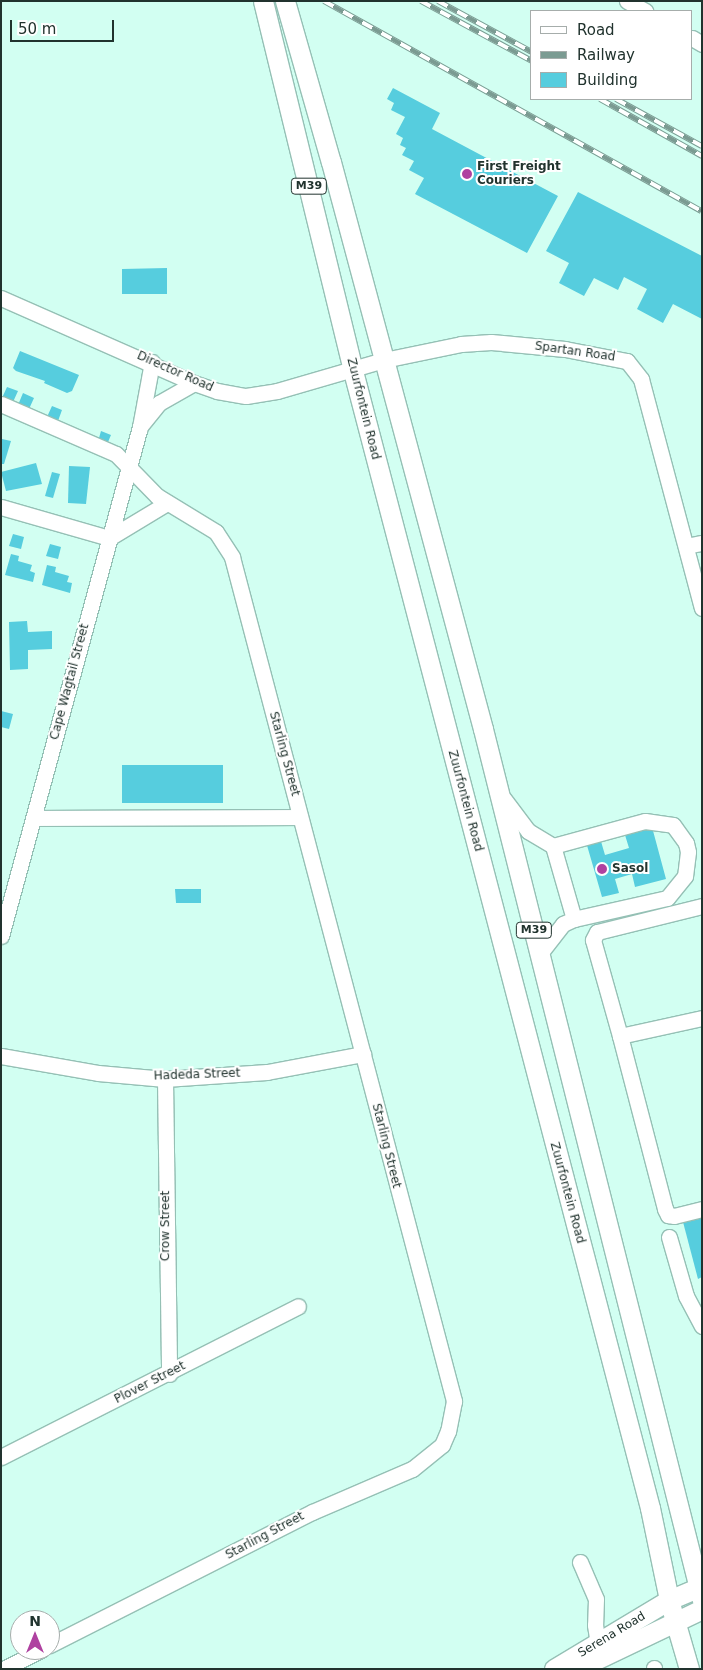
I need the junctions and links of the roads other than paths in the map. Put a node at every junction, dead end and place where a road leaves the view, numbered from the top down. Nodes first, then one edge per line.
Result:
1 (263, 1) edge
2 (285, 1) edge
3 (627, 1) edge
4 (642, 10) edge
5 (1, 298) edge
6 (384, 360) junction
7 (152, 362) junction
8 (353, 372) junction
9 (194, 382) junction
10 (1, 404) edge
11 (140, 427) junction
12 (127, 465) junction
13 (167, 503) junction
14 (1, 507) edge
15 (109, 538) junction
16 (702, 542) edge
17 (686, 546) junction
18 (702, 608) edge
19 (494, 783) junction
20 (300, 817) junction
21 (35, 818) junction
22 (554, 846) junction
23 (702, 906) edge
24 (574, 919) junction
25 (1, 936) edge
26 (540, 953) junction
27 (702, 1018) edge
28 (620, 1036) junction
29 (362, 1054) junction
30 (1, 1056) edge
31 (164, 1079) junction
32 (702, 1209) edge
33 (669, 1238) dead end
34 (298, 1306) dead end
35 (702, 1326) edge
36 (169, 1374) junction
37 (1, 1458) edge
38 (580, 1562) dead end
39 (701, 1591) edge
40 (669, 1600) junction
41 (702, 1609) edge
42 (674, 1622) junction
43 (60, 1641) edge
44 (598, 1644) junction
45 (21, 1660) edge
46 (3, 1669) edge
47 (554, 1669) edge
48 (578, 1669) edge
49 (689, 1669) edge

1 - 8 main road, Zuurfontein Road / M39
2 - 6 main road, M39
3 - 4 street
5 - 7 street, Director Road
6 - 8 street, Director Road
6 - 17 street, Spartan Road
6 - 19 main road, M39
7 - 9 street, Director Road
7 - 11 street
8 - 9 street, Director Road
8 - 40 main road, Zuurfontein Road / M39
9 - 11 street
10 - 12 street, Starling Street
11 - 12 street, Cape Wagtail Street
12 - 13 street, Starling Street
12 - 15 street, Cape Wagtail Street
13 - 15 street
13 - 20 street, Starling Street
14 - 15 street
15 - 21 street, Cape Wagtail Street
16 - 17 street
17 - 18 street, Spartan Road
19 - 22 street
19 - 26 main road, M39
20 - 21 street
20 - 29 street, Starling Street
21 - 25 street, Cape Wagtail Street
22 - 24 street
22 - 24 street
23 - 28 street
24 - 26 street
26 - 39 main road, M39
27 - 28 street
28 - 32 street
29 - 31 street, Hadeda Street
29 - 43 street, Starling Street
30 - 31 street, Hadeda Street
31 - 36 street, Crow Street
33 - 35 street
34 - 36 street, Plover Street
36 - 37 street, Plover Street
38 - 44 street
39 - 40 main road, Serena Road
40 - 42 main road, M39
40 - 44 main road, Serena Road
41 - 42 main road, Serena Road
42 - 48 main road, Serena Road
42 - 49 main road, M39
44 - 47 main road, Serena Road
45 - 46 street

